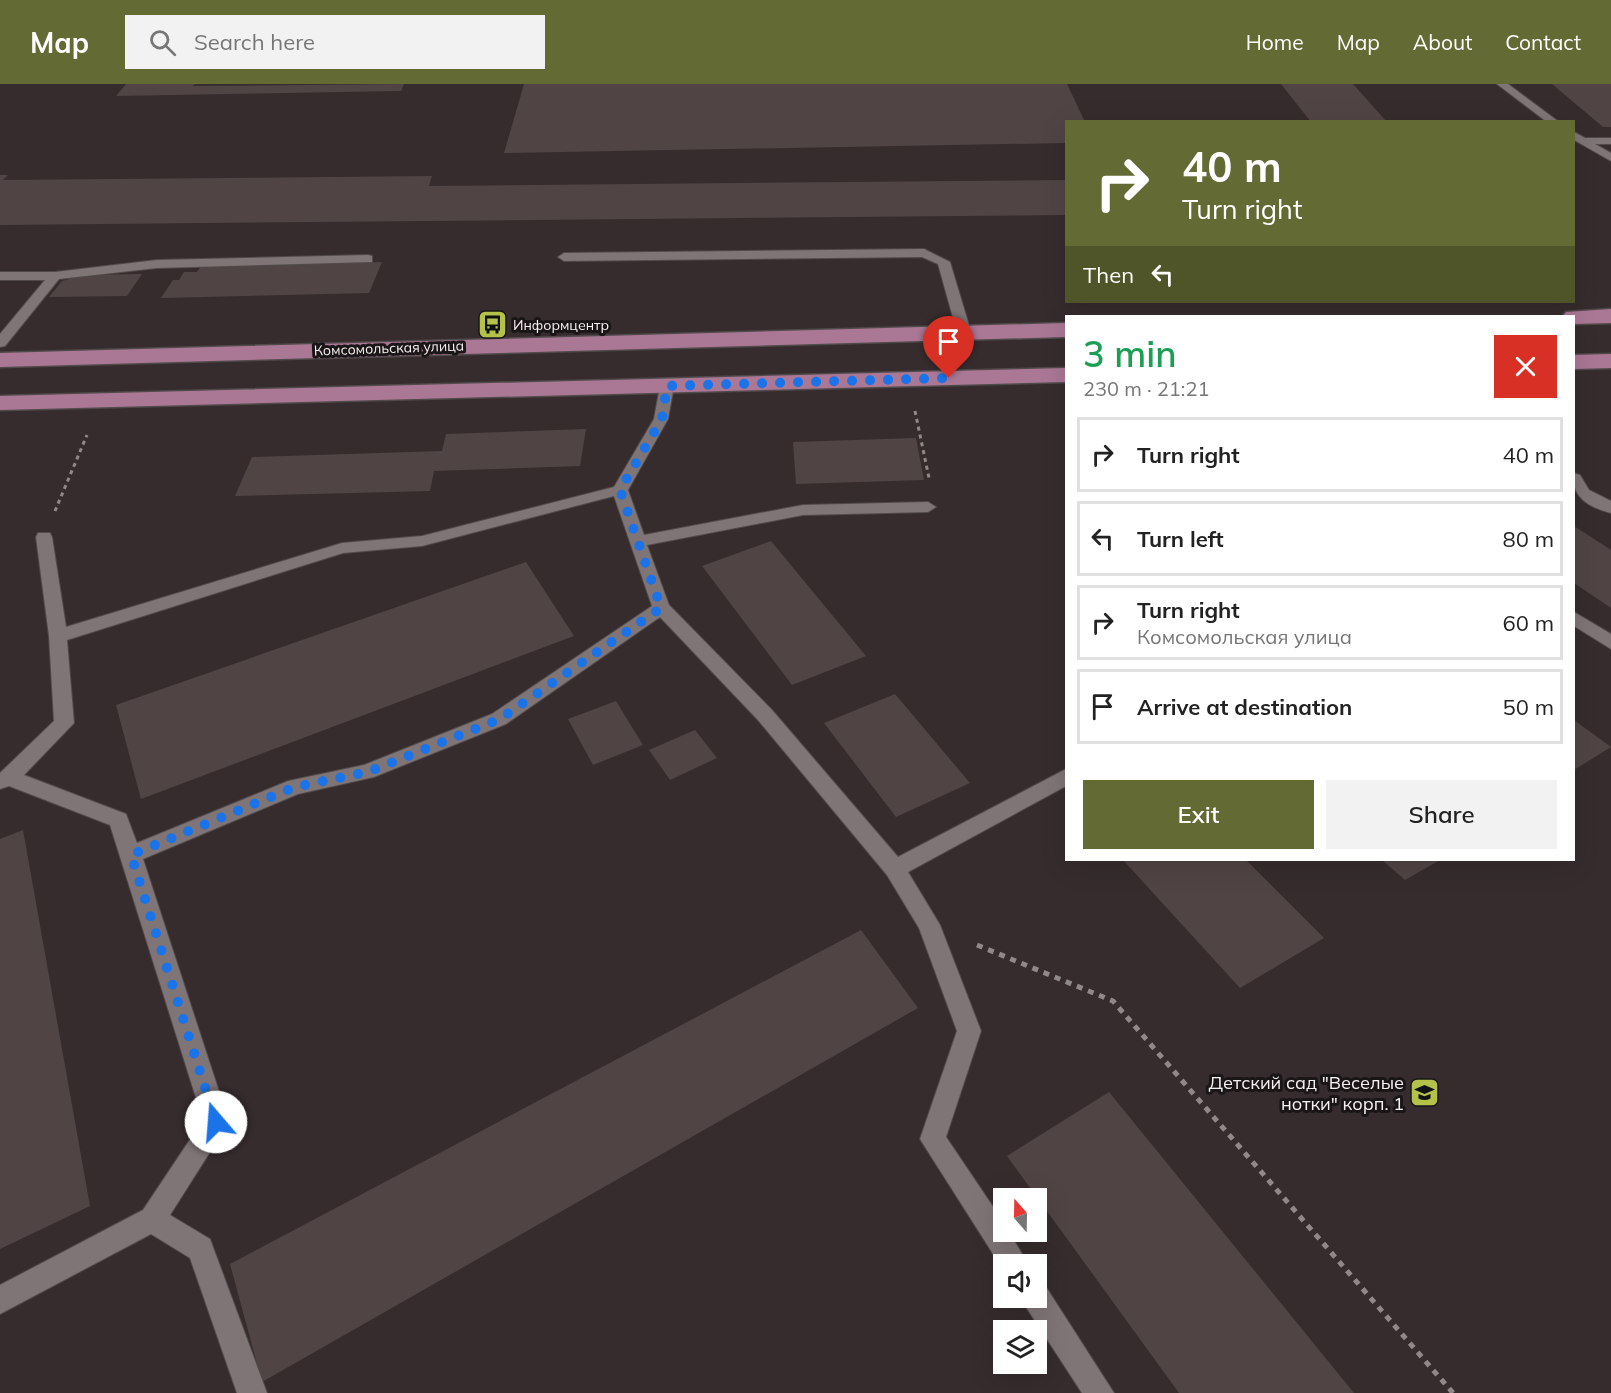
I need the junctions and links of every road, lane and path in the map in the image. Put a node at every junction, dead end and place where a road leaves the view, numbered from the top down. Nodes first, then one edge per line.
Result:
1 (1502, 84) edge
2 (1551, 120) edge
3 (1578, 138) edge
4 (1611, 141) edge
5 (1611, 158) edge
6 (564, 257) dead end
7 (368, 259) dead end
8 (0, 276) edge
9 (55, 276) junction
10 (1611, 316) edge
11 (1575, 317) edge
12 (1065, 330) edge
13 (964, 332) junction
14 (674, 340) junction
15 (0, 343) edge
16 (0, 360) edge
17 (1611, 361) edge
18 (1575, 362) edge
19 (1065, 375) edge
20 (667, 386) junction
21 (0, 403) edge
22 (915, 408) dead end
23 (87, 435) dead end
24 (1575, 480) edge
25 (620, 490) junction
26 (927, 507) joint
27 (1611, 508) edge
28 (44, 537) joint
29 (638, 541) junction
30 (661, 608) junction
31 (1575, 619) edge
32 (58, 636) junction
33 (1611, 643) edge
34 (1065, 778) edge
35 (4, 779) edge
36 (131, 855) junction
37 (895, 868) junction
38 (929, 925) junction
39 (152, 1219) junction
40 (1008, 1254) edge
41 (0, 1300) edge
42 (1043, 1308) edge
43 (252, 1393) edge
44 (1099, 1393) edge
45 (1453, 1393) edge

1 - 2 lane
3 - 4 lane
3 - 5 lane
6 - 13 lane
7 - 9 lane
8 - 9 lane
9 - 15 lane
10 - 11 main road
12 - 13 main road, Комсомольская улица
13 - 14 main road, Комсомольская улица
14 - 16 main road, Комсомольская улица
14 - 20 main road
17 - 18 main road
19 - 20 main road
20 - 21 main road
20 - 25 lane
22 - 26 path
23 - 28 path
24 - 27 lane
25 - 29 lane
25 - 32 lane
26 - 29 lane
28 - 32 lane
29 - 30 lane
30 - 36 lane
30 - 37 lane
31 - 33 lane
32 - 35 lane
34 - 37 lane
35 - 36 lane
36 - 39 lane
37 - 38 lane
38 - 40 lane
38 - 45 path
39 - 41 lane
39 - 43 lane
42 - 44 lane

